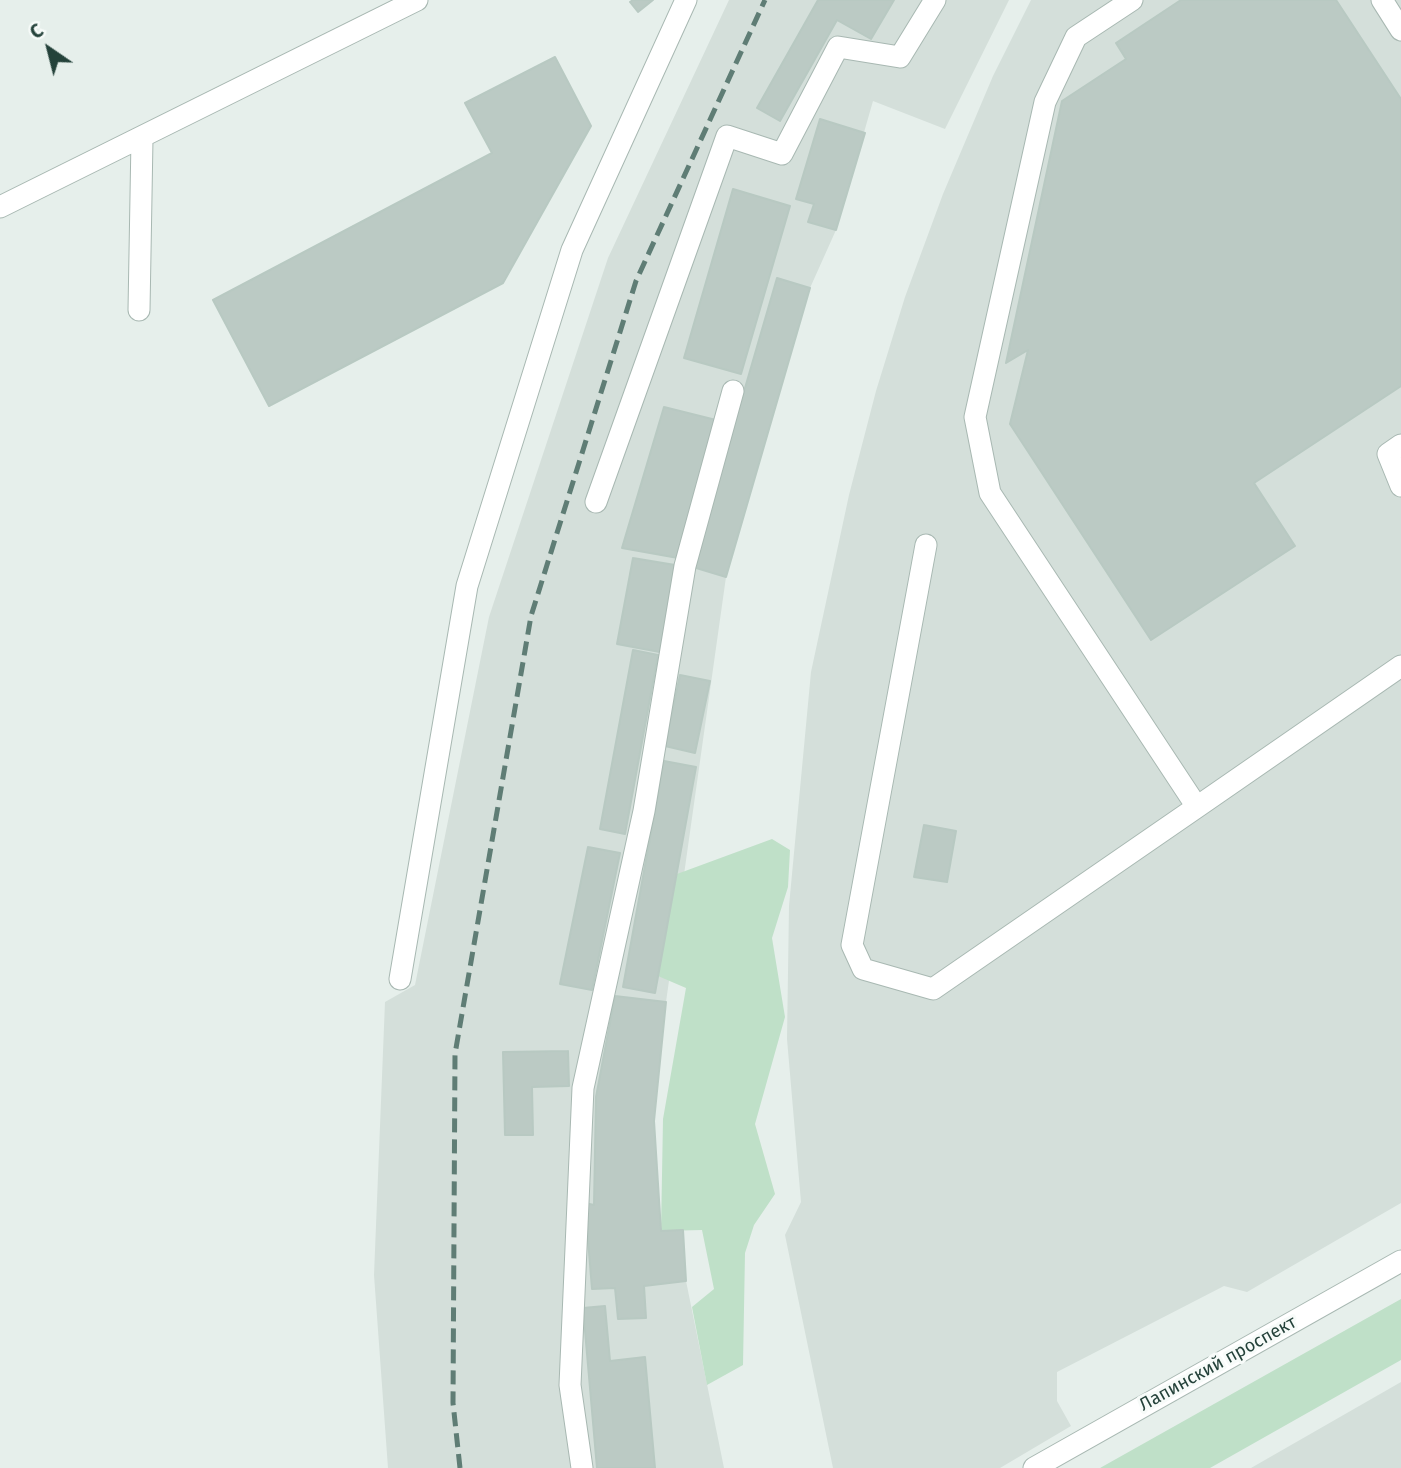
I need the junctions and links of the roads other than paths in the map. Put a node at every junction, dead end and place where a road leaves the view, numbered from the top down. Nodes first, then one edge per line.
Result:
1 (417, 0) edge
2 (686, 0) edge
3 (935, 0) edge
4 (1132, 0) edge
5 (1382, 0) edge
6 (1401, 30) edge
7 (142, 139) junction
8 (0, 207) edge
9 (139, 310) dead end
10 (733, 391) dead end
11 (1401, 445) edge
12 (1401, 486) edge
13 (596, 502) dead end
14 (926, 545) dead end
15 (1401, 666) edge
16 (1197, 807) junction
17 (400, 979) dead end
18 (1401, 1261) edge
19 (582, 1468) edge
20 (1034, 1468) edge

1 - 7 street
2 - 17 street
3 - 13 street
4 - 16 street
5 - 6 street
7 - 8 street
7 - 9 street
10 - 19 street
11 - 12 street
14 - 16 street
15 - 16 street
18 - 20 street, Лапинский проспект

